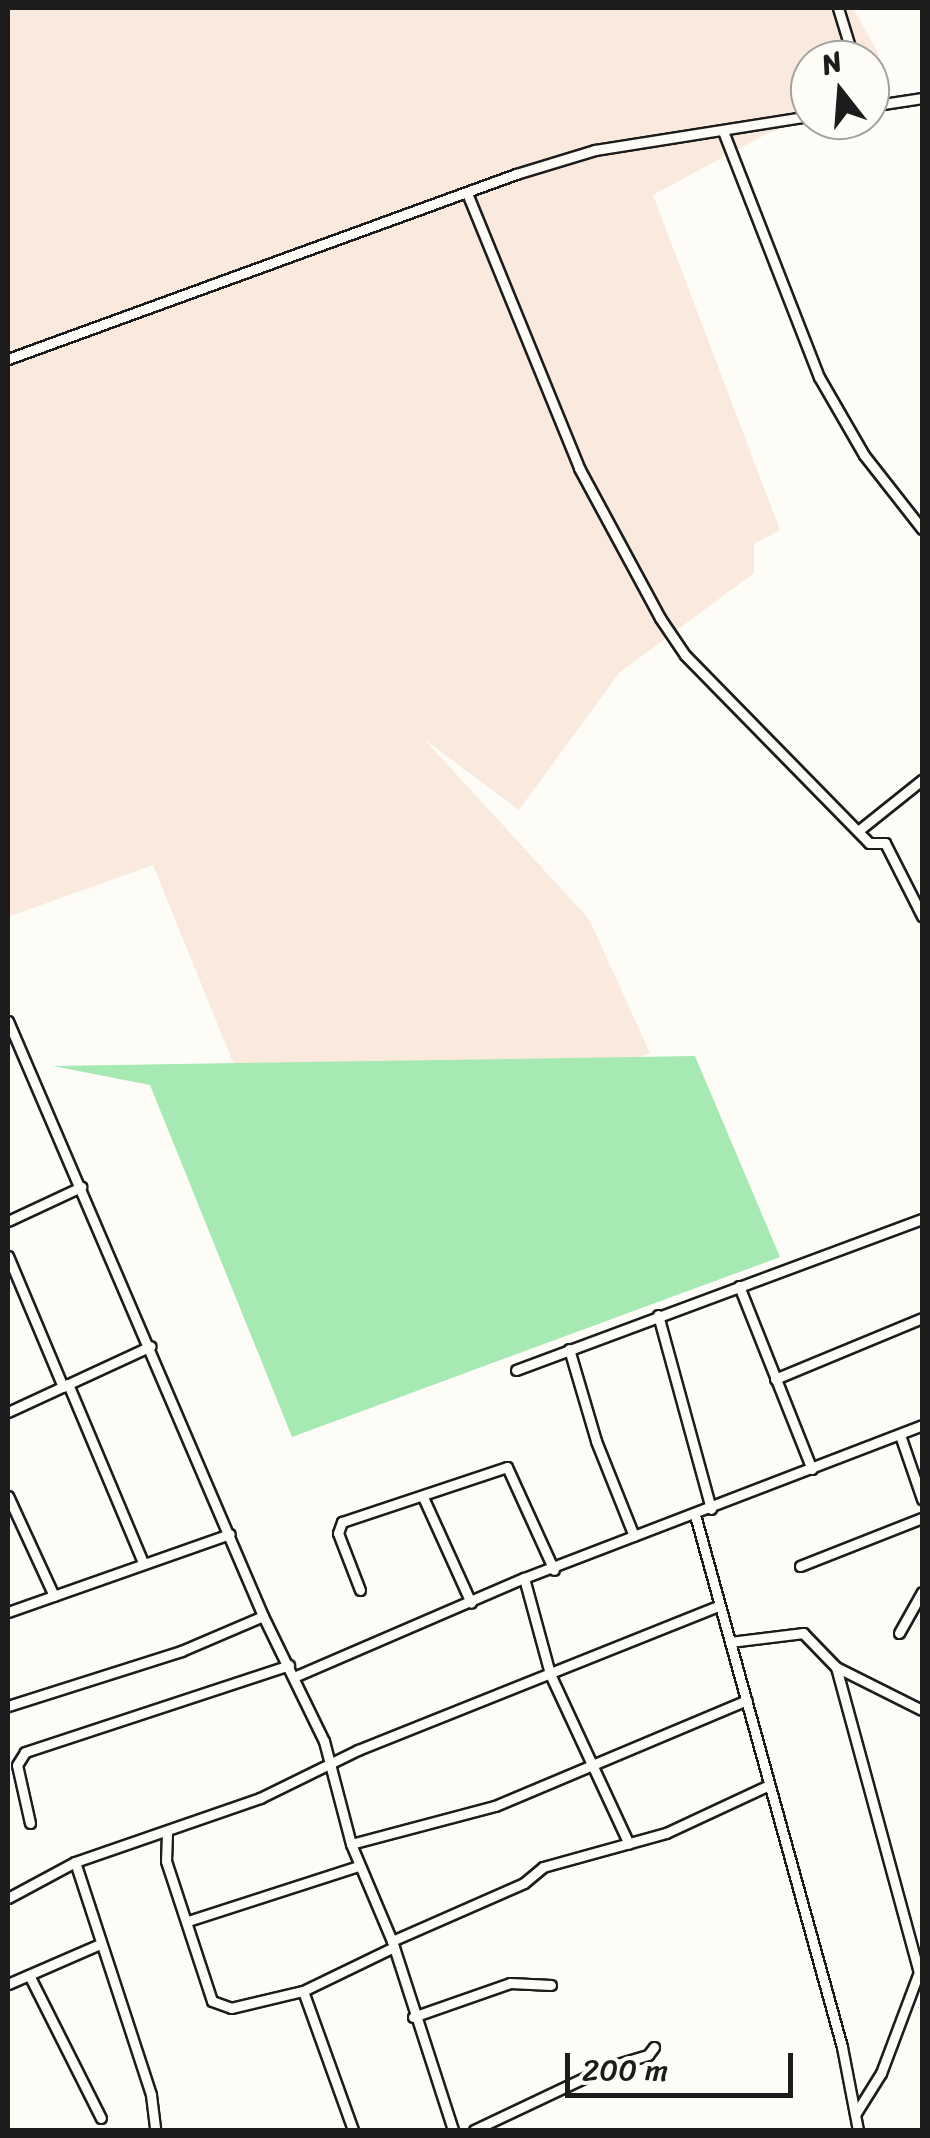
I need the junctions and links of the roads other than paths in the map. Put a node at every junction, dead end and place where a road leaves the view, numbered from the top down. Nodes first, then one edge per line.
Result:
1 (838, 8) edge
2 (848, 40) edge
3 (922, 98) edge
4 (890, 103) edge
5 (790, 119) edge
6 (724, 130) junction
7 (466, 193) junction
8 (8, 360) edge
9 (922, 529) edge
10 (922, 780) edge
11 (858, 832) junction
12 (922, 916) edge
13 (8, 1021) edge
14 (82, 1187) junction
15 (922, 1219) edge
16 (8, 1222) edge
17 (8, 1256) edge
18 (739, 1286) junction
19 (658, 1314) junction
20 (922, 1318) edge
21 (151, 1346) junction
22 (570, 1349) junction
23 (516, 1370) dead end
24 (775, 1379) junction
25 (66, 1385) junction
26 (8, 1412) edge
27 (922, 1425) edge
28 (900, 1435) junction
29 (812, 1469) junction
30 (8, 1496) edge
31 (423, 1497) junction
32 (922, 1499) edge
33 (710, 1509) junction
34 (695, 1514) junction
35 (922, 1518) edge
36 (230, 1534) junction
37 (634, 1536) junction
38 (143, 1562) junction
39 (800, 1566) dead end
40 (554, 1570) junction
41 (524, 1578) junction
42 (360, 1590) dead end
43 (922, 1592) edge
44 (54, 1596) junction
45 (471, 1603) junction
46 (718, 1606) junction
47 (8, 1612) edge
48 (263, 1616) junction
49 (899, 1633) dead end
50 (730, 1642) junction
51 (289, 1665) junction
52 (836, 1667) junction
53 (550, 1674) junction
54 (296, 1676) junction
55 (747, 1700) junction
56 (8, 1706) edge
57 (922, 1710) edge
58 (331, 1762) junction
59 (590, 1764) junction
60 (769, 1785) junction
61 (30, 1823) dead end
62 (167, 1833) junction
63 (351, 1844) junction
64 (630, 1844) junction
65 (75, 1862) junction
66 (358, 1866) junction
67 (8, 1898) edge
68 (188, 1921) junction
69 (100, 1944) junction
70 (393, 1944) junction
71 (921, 1971) edge
72 (29, 1975) junction
73 (8, 1984) edge
74 (550, 1985) dead end
75 (303, 1990) junction
76 (414, 2016) junction
77 (654, 2047) dead end
78 (856, 2113) junction
79 (101, 2118) dead end
80 (155, 2130) edge
81 (354, 2130) edge
82 (454, 2130) edge
83 (474, 2130) edge
84 (858, 2130) edge

1 - 2 street
3 - 4 street
5 - 6 street
6 - 7 street
6 - 9 street
7 - 8 street
7 - 11 street
10 - 11 street
11 - 12 street
13 - 14 street
14 - 16 street
14 - 21 street
15 - 18 street
17 - 25 street
18 - 19 street
18 - 24 street
19 - 22 street
19 - 33 street
20 - 24 street
21 - 25 street
21 - 36 street
22 - 23 street
22 - 37 street
24 - 29 street
25 - 26 street
25 - 38 street
27 - 28 street
28 - 29 street
28 - 32 street
29 - 33 street
30 - 44 street
31 - 40 street
31 - 42 street
31 - 45 street
33 - 34 street
34 - 37 street
34 - 46 street
35 - 39 street
36 - 38 street
36 - 48 street
37 - 40 street
38 - 44 street
40 - 41 street
41 - 45 street
41 - 53 street
43 - 49 street
44 - 47 street
45 - 54 street
46 - 50 street
46 - 53 street
48 - 51 street
48 - 56 street
50 - 52 street
50 - 55 street
51 - 54 street
51 - 61 street
52 - 57 street
52 - 71 street
53 - 58 street
53 - 59 street
54 - 58 street
55 - 59 street
55 - 60 street
58 - 62 street
58 - 63 street
59 - 63 street
59 - 64 street
60 - 64 street
60 - 78 street
62 - 65 street
62 - 68 street
63 - 66 street
64 - 70 street
65 - 67 street
65 - 69 street
66 - 68 street
66 - 70 street
68 - 75 street
69 - 72 street
69 - 80 street
70 - 75 street
70 - 76 street
71 - 78 street
72 - 73 street
72 - 79 street
74 - 76 street
75 - 81 street
76 - 82 street
77 - 83 street
78 - 84 street

